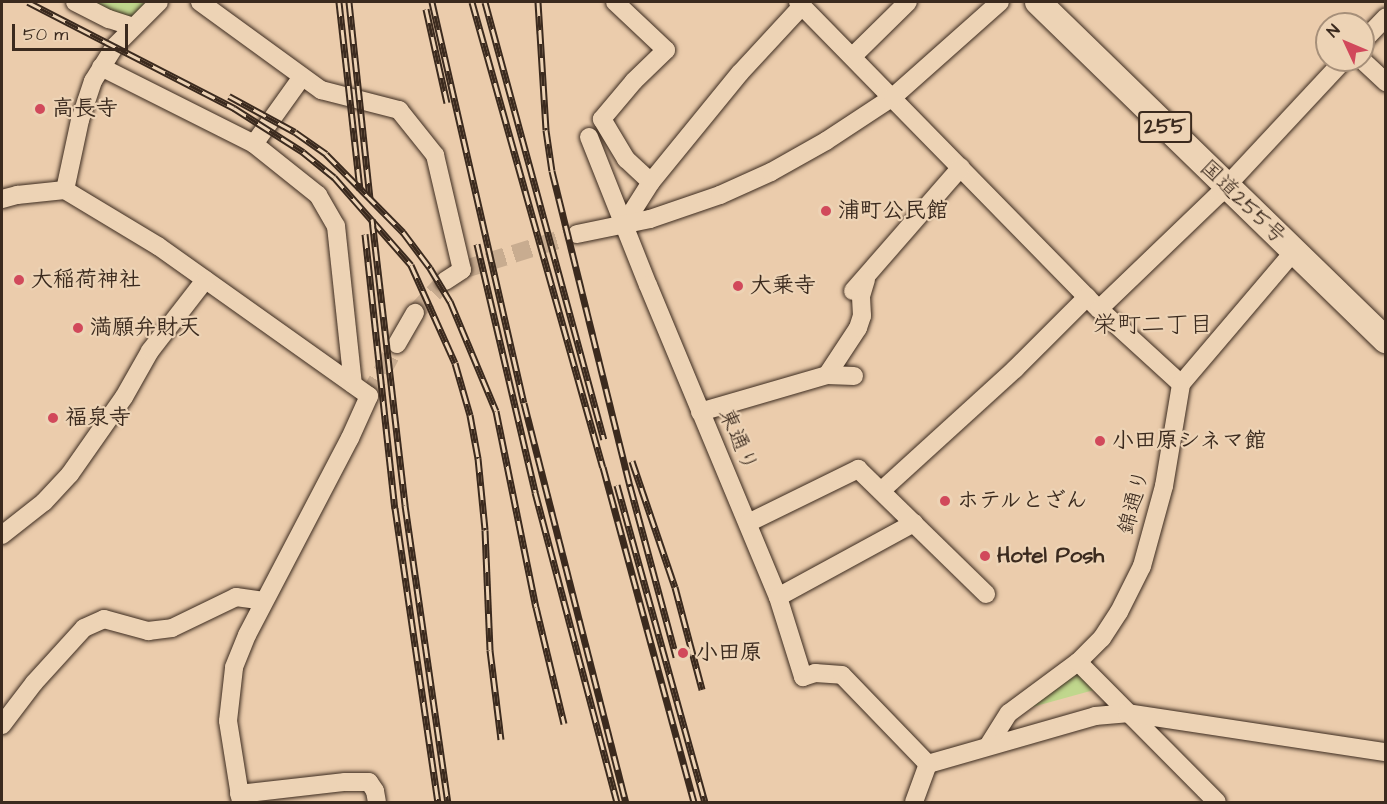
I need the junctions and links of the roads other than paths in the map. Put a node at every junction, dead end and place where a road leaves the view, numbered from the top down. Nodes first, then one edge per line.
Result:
1 (75, 2) edge
2 (159, 2) edge
3 (200, 2) edge
4 (615, 2) edge
5 (908, 2) edge
6 (1000, 2) edge
7 (1038, 2) edge
8 (800, 4) edge
9 (1386, 17) edge
10 (133, 27) junction
11 (1375, 28) edge
12 (853, 56) junction
13 (101, 67) junction
14 (1333, 72) edge
15 (302, 76) junction
16 (893, 97) junction
17 (589, 137) dead end
18 (254, 144) junction
19 (961, 167) junction
20 (651, 182) junction
21 (1227, 186) junction
22 (65, 190) junction
23 (2, 199) edge
24 (625, 223) junction
25 (577, 234) tunnel mouth
26 (1294, 251) junction
27 (868, 275) junction
28 (205, 280) junction
29 (446, 281) tunnel mouth
30 (854, 291) dead end
31 (1093, 303) junction
32 (415, 313) tunnel mouth
33 (1386, 340) edge
34 (397, 344) tunnel mouth
35 (826, 375) junction
36 (854, 376) dead end
37 (353, 384) junction
38 (1180, 384) junction
39 (700, 412) junction
40 (882, 490) junction
41 (748, 522) junction
42 (914, 523) junction
43 (2, 535) edge
44 (986, 594) dead end
45 (778, 597) junction
46 (264, 601) junction
47 (1078, 662) junction
48 (5, 712) edge
49 (1127, 713) junction
50 (988, 746) junction
51 (1386, 752) edge
52 (928, 764) junction
53 (240, 798) edge
54 (377, 802) edge
55 (914, 802) edge
56 (1217, 802) edge

1 - 10 street
2 - 10 street
3 - 15 street
4 - 20 street
5 - 12 street
6 - 16 street
7 - 21 highway, 国道255号 / 255
8 - 12 street
8 - 20 street
9 - 11 street
10 - 13 street
12 - 16 street
13 - 18 street
13 - 22 street
14 - 21 street
15 - 18 street
15 - 29 street
16 - 19 street
16 - 24 street
17 - 24 street, 東通り
18 - 37 street
19 - 27 street
19 - 31 street
20 - 24 street
21 - 26 highway, 国道255号 / 255
21 - 31 street
22 - 23 street
22 - 28 street
24 - 25 street
24 - 39 street, 東通り
26 - 33 highway, 255
26 - 38 street
27 - 30 street
27 - 35 street
28 - 37 street
28 - 43 street
31 - 38 street
31 - 40 street
32 - 34 street
35 - 36 street
35 - 39 street
37 - 46 street
38 - 47 street, 錦通り
39 - 41 street, 東通り
40 - 41 street
40 - 42 street
41 - 45 street, 東通り
42 - 44 street
42 - 45 street
45 - 52 street, 東通り
46 - 48 street
46 - 53 street
47 - 49 street
47 - 50 street, 錦通り
49 - 50 street
49 - 51 street
49 - 56 street
50 - 52 street
52 - 55 street
53 - 54 street

